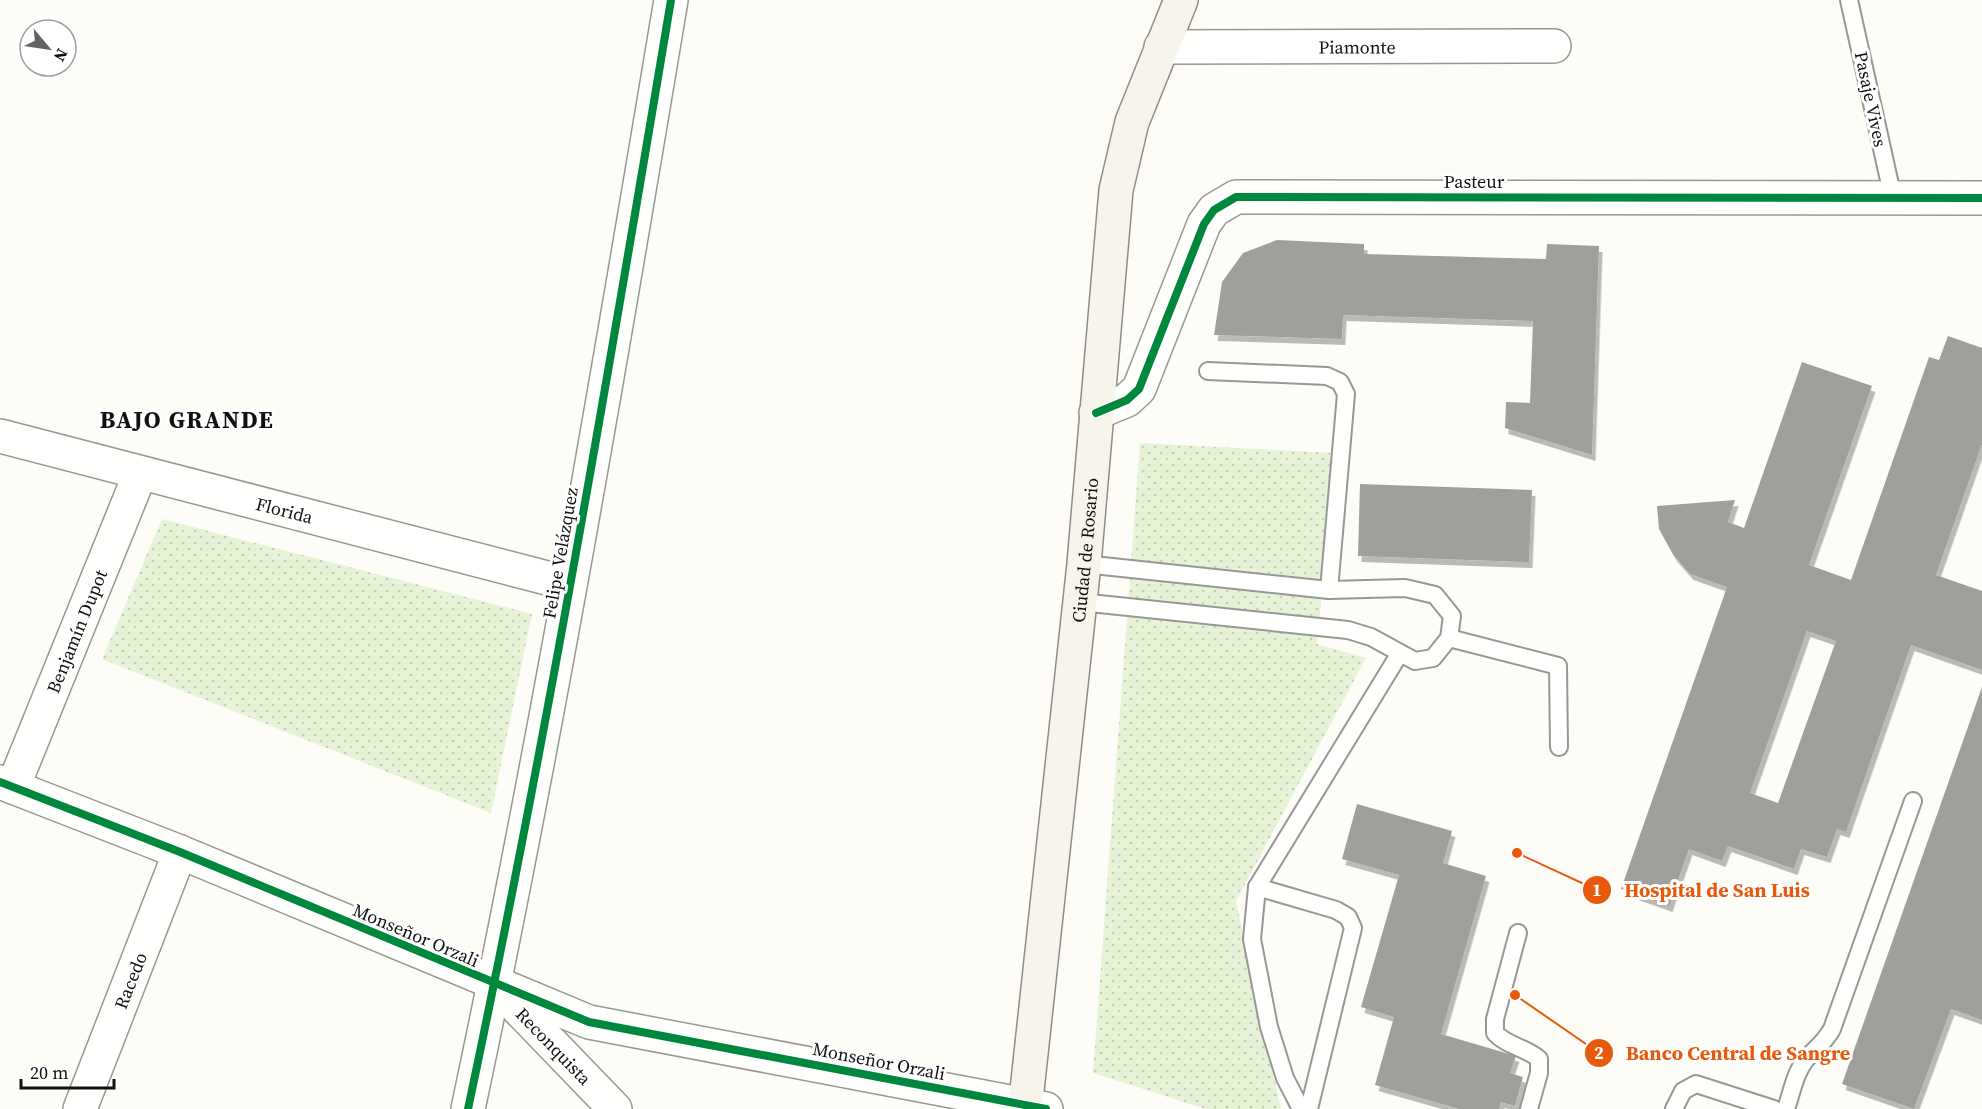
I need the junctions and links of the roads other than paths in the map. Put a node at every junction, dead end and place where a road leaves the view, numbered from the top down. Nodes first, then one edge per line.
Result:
1 (671, 0) edge
2 (1180, 0) edge
3 (1849, 0) edge
4 (1554, 46) dead end
5 (1161, 47) junction
6 (1893, 198) junction
7 (1982, 198) edge
8 (1208, 371) dead end
9 (1096, 413) junction
10 (0, 436) edge
11 (140, 474) junction
12 (1084, 564) junction
13 (570, 584) junction
14 (1329, 590) junction
15 (1080, 602) junction
16 (1449, 638) junction
17 (1400, 653) junction
18 (1559, 747) dead end
19 (7, 784) edge
20 (1913, 801) dead end
21 (180, 852) junction
22 (1257, 887) junction
23 (1518, 933) dead end
24 (494, 984) junction
25 (1736, 1103) edge
26 (1032, 1107) edge
27 (80, 1109) edge
28 (468, 1109) edge
29 (615, 1109) edge
30 (1301, 1109) edge
31 (1309, 1109) edge
32 (1529, 1109) edge
33 (1674, 1109) edge
34 (1774, 1109) edge
35 (1786, 1109) edge

1 - 13 street, Felipe Velázquez
2 - 5 main road, Ciudad de Rosario
3 - 6 lane, Pasaje Vives
4 - 5 street, Piamonte
5 - 9 main road, Ciudad de Rosario
6 - 7 street, Pasteur
6 - 9 street, Pasteur
8 - 14 lane
9 - 12 main road, Ciudad de Rosario
10 - 11 street, Florida
11 - 13 street, Florida
11 - 19 street, Benjamín Dupot
12 - 14 lane
12 - 15 main road, Ciudad de Rosario
13 - 24 street, Felipe Velázquez
14 - 16 lane
15 - 17 lane
15 - 26 main road, Ciudad de Rosario
16 - 17 lane
16 - 18 lane
17 - 22 lane
19 - 21 street, Monseñor Orzali
20 - 35 lane
21 - 24 street, Monseñor Orzali
21 - 27 street, Racedo
22 - 30 lane
22 - 31 lane
23 - 32 lane
24 - 26 street, Monseñor Orzali
24 - 28 street, Felipe Velázquez
24 - 29 street, Reconquista
25 - 33 lane
25 - 34 lane

